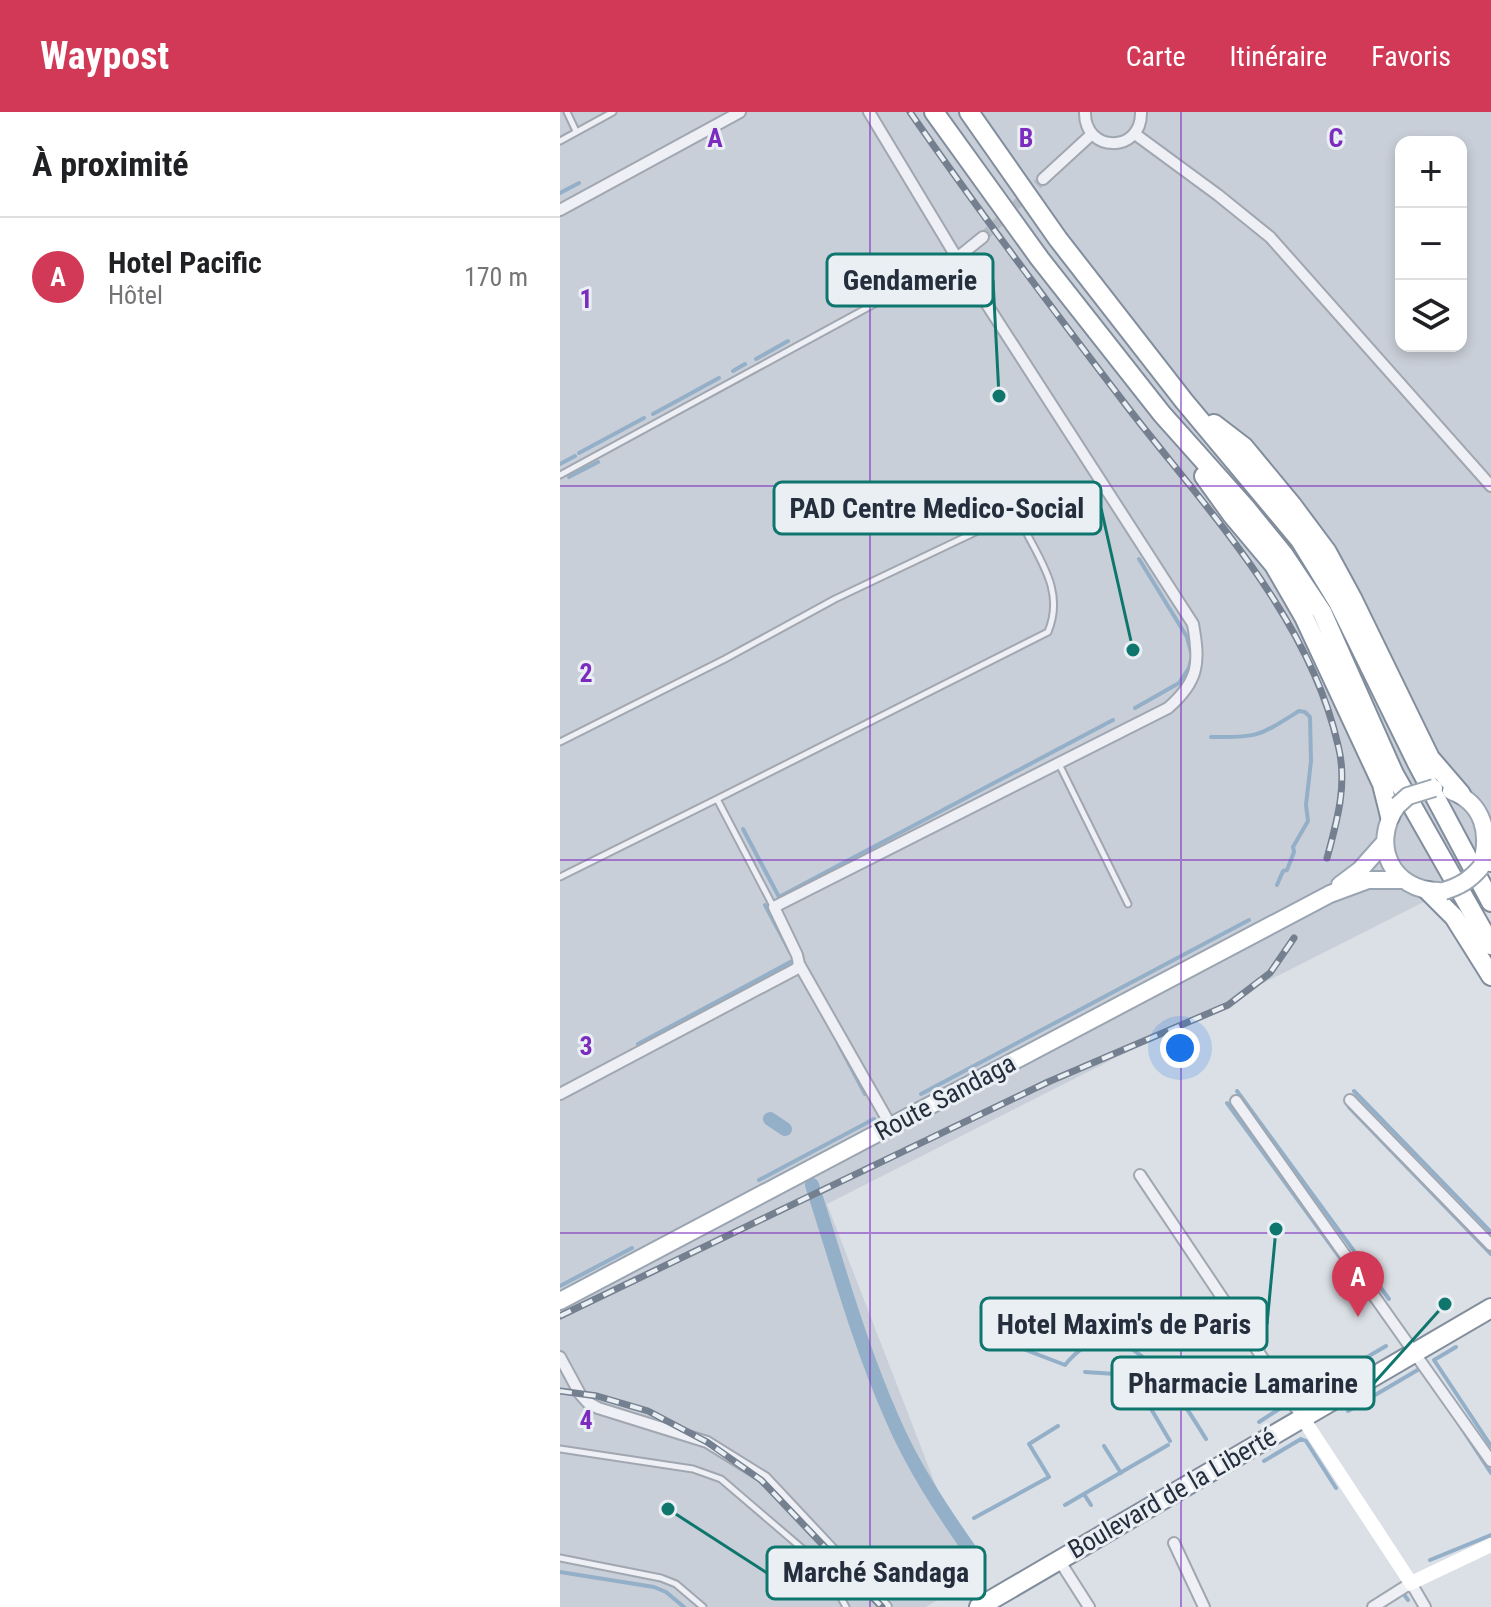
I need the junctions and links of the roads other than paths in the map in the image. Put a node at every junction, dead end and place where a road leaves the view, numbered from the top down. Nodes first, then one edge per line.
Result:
1 (567, 112) edge
2 (613, 112) edge
3 (740, 112) edge
4 (869, 112) edge
5 (934, 112) edge
6 (969, 112) edge
7 (1085, 112) edge
8 (1141, 112) edge
9 (576, 131) junction
10 (1092, 134) junction
11 (1135, 134) junction
12 (560, 141) edge
13 (1043, 179) tunnel mouth
14 (560, 210) edge
15 (983, 237) tunnel mouth
16 (957, 258) junction
17 (1184, 401) junction
18 (1162, 414) junction
19 (560, 475) edge
20 (1491, 486) edge
21 (560, 742) edge
22 (1058, 763) junction
23 (1461, 794) junction
24 (717, 799) junction
25 (1486, 809) edge
26 (1394, 811) junction
27 (1384, 843) junction
28 (1486, 860) edge
29 (560, 877) edge
30 (1403, 880) junction
31 (1436, 891) junction
32 (1330, 894) junction
33 (1491, 902) edge
34 (1128, 904) dead end
35 (774, 907) junction
36 (1491, 945) edge
37 (799, 964) junction
38 (1491, 976) edge
39 (560, 1094) edge
40 (1350, 1100) dead end
41 (1236, 1101) dead end
42 (891, 1126) junction
43 (1140, 1175) dead end
44 (1491, 1245) edge
45 (560, 1301) edge
46 (1491, 1308) edge
47 (1415, 1353) junction
48 (560, 1357) edge
49 (1302, 1417) junction
50 (560, 1449) edge
51 (1491, 1461) edge
52 (1174, 1543) dead end
53 (1491, 1545) edge
54 (560, 1558) edge
55 (1059, 1560) junction
56 (1411, 1583) junction
57 (703, 1607) edge
58 (846, 1607) edge
59 (886, 1607) edge
60 (979, 1607) edge
61 (1089, 1607) edge
62 (1204, 1607) edge
63 (1373, 1607) edge
64 (1425, 1607) edge

1 - 9 lane
2 - 9 lane
3 - 14 street
4 - 16 street
5 - 18 highway
6 - 17 highway
7 - 10 street
8 - 11 street
9 - 12 lane
10 - 11 street
10 - 13 street
11 - 20 street
15 - 16 street
16 - 19 lane
16 - 22 street
17 - 23 highway
17 - 33 highway
18 - 26 highway
18 - 36 highway
21 - 24 lane
22 - 34 lane
22 - 35 street
23 - 25 main road
23 - 26 main road, bridge
24 - 29 lane
24 - 35 lane
25 - 28 main road
26 - 27 main road
27 - 30 main road
27 - 32 main road
28 - 31 main road, bridge
30 - 31 main road
30 - 32 main road
31 - 38 highway
32 - 42 main road, Route Sandaga
35 - 37 street
37 - 39 street
37 - 42 street
40 - 44 street
41 - 47 street
42 - 45 main road, Route Sandaga
43 - 49 street
46 - 47 highway, Boulevard de la Liberté
47 - 49 highway, Boulevard de la Liberté
47 - 51 street
48 - 59 street
49 - 55 highway, Boulevard de la Liberté
49 - 56 street
50 - 58 lane
52 - 62 street
53 - 56 street
54 - 57 lane
55 - 60 highway, Boulevard de la Liberté
55 - 61 street
56 - 63 street
56 - 64 street

